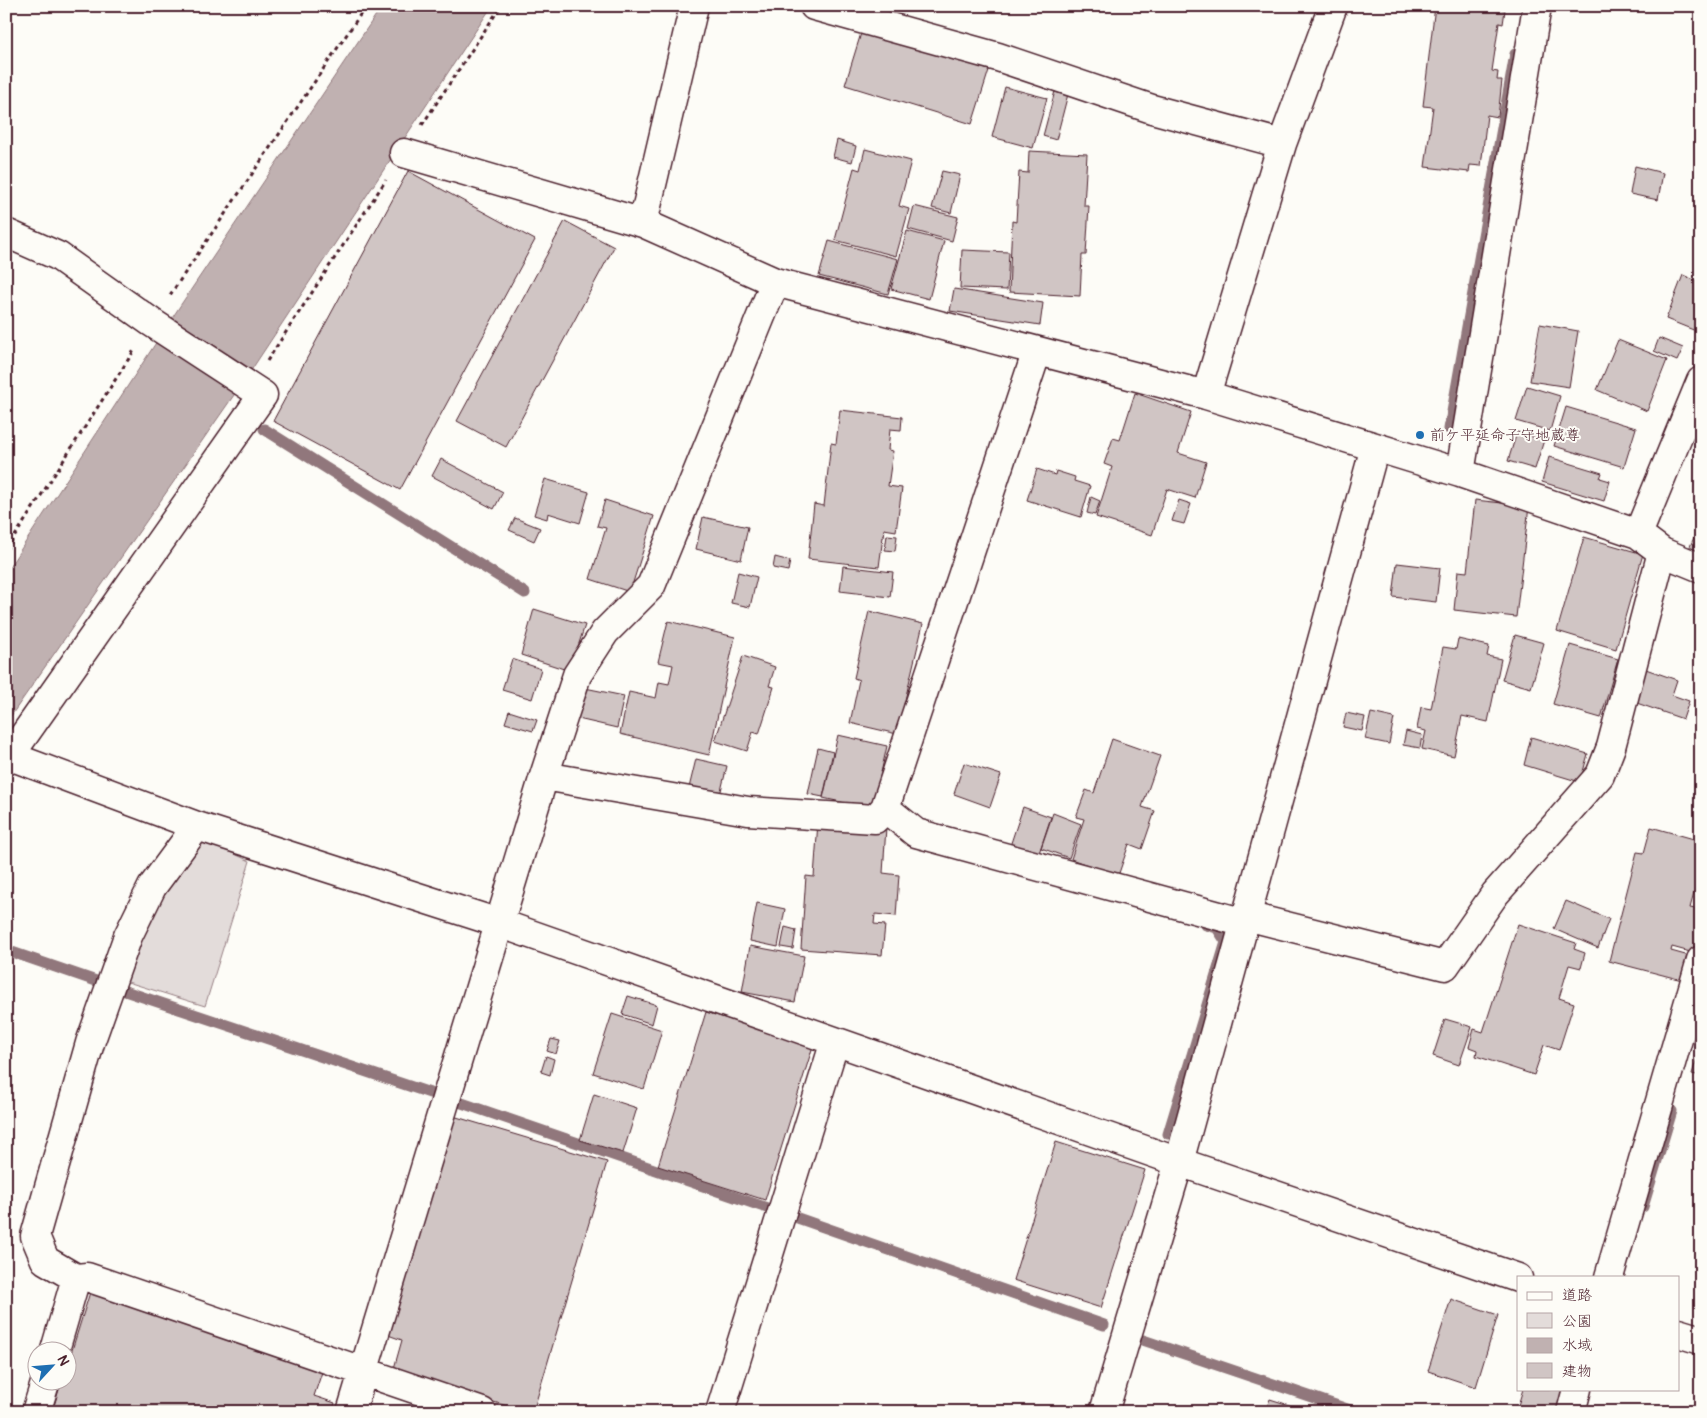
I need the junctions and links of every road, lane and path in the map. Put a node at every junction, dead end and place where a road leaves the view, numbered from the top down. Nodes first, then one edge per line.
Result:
1 (366, 6) edge
2 (501, 6) edge
3 (694, 6) edge
4 (814, 6) edge
5 (1333, 6) edge
6 (1536, 6) edge
7 (1282, 144) junction
8 (404, 153) junction
9 (642, 223) junction
10 (6, 233) edge
11 (775, 282) junction
12 (151, 322) junction
13 (1037, 352) junction
14 (1701, 381) edge
15 (250, 386) junction
16 (1206, 394) junction
17 (1375, 447) junction
18 (1460, 473) junction
19 (1638, 534) junction
20 (6, 550) edge
21 (1662, 552) junction
22 (1701, 568) edge
23 (8, 759) edge
24 (544, 776) junction
25 (885, 808) junction
26 (197, 826) junction
27 (1245, 920) junction
28 (499, 923) junction
29 (1701, 960) edge
30 (835, 1041) junction
31 (1179, 1162) junction
32 (1610, 1276) edge
33 (76, 1278) junction
34 (1517, 1278) edge
35 (1680, 1334) edge
36 (57, 1340) edge
37 (1701, 1340) edge
38 (363, 1371) junction
39 (43, 1390) edge
40 (1577, 1390) edge
41 (36, 1412) edge
42 (351, 1412) edge
43 (482, 1412) edge
44 (720, 1412) edge
45 (1104, 1412) edge
46 (1570, 1412) edge

1 - 12 path
2 - 8 path
3 - 9 street
4 - 7 street
5 - 7 street
6 - 18 street
7 - 16 street
8 - 9 street
8 - 15 path
9 - 11 street
10 - 12 street
11 - 13 street
11 - 24 street
12 - 15 street
12 - 20 path
13 - 16 street
13 - 25 street
14 - 19 street
15 - 23 street
16 - 17 street
17 - 18 street
17 - 27 street
18 - 19 street
19 - 21 street
21 - 22 street
21 - 27 street
23 - 26 street
24 - 25 street
24 - 28 street
25 - 27 street
26 - 28 street
26 - 33 street
27 - 31 street
28 - 30 street
28 - 38 street
29 - 32 street
30 - 31 street
30 - 44 street
31 - 34 street
31 - 45 street
33 - 36 street
33 - 38 street
35 - 37 street
38 - 42 street
38 - 43 street
39 - 41 street
40 - 46 street

